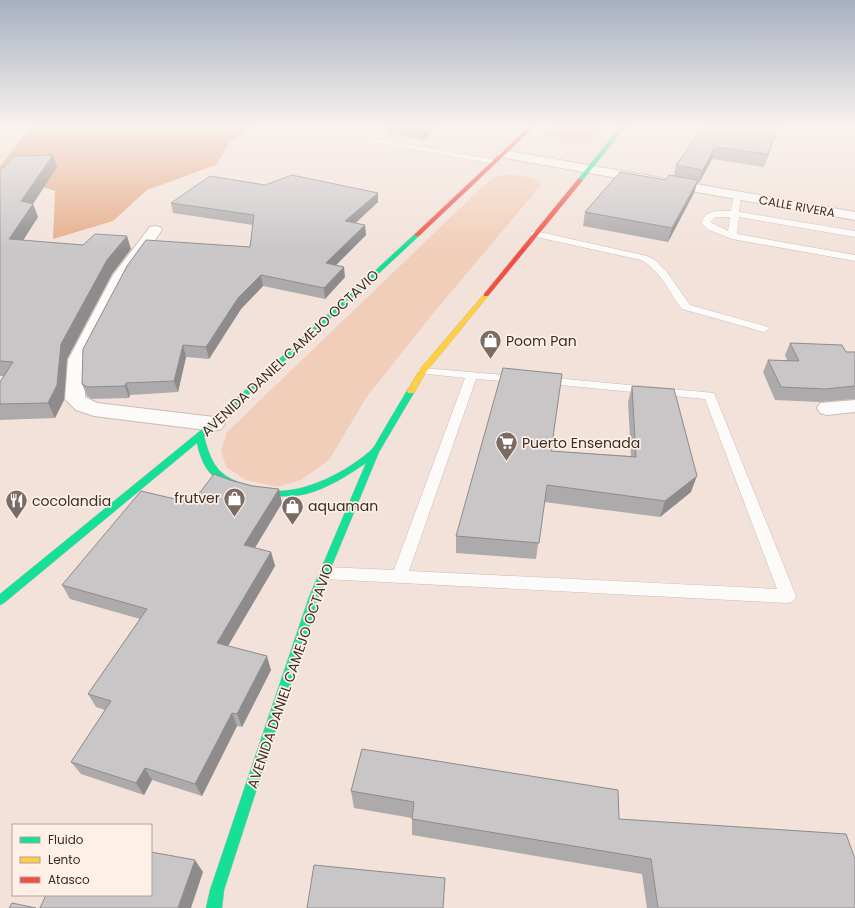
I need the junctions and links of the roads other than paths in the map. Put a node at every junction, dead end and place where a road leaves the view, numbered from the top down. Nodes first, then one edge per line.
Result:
1 (489, 167) edge
2 (569, 167) edge
3 (591, 167) edge
4 (589, 170) junction
5 (737, 195) junction
6 (735, 214) junction
7 (855, 216) edge
8 (155, 230) dead end
9 (535, 234) junction
10 (855, 234) edge
11 (732, 236) junction
12 (855, 258) edge
13 (764, 329) dead end
14 (423, 371) junction
15 (472, 375) junction
16 (855, 406) edge
17 (827, 408) dead end
18 (214, 424) junction
19 (200, 436) junction
20 (375, 452) junction
21 (325, 573) junction
22 (399, 577) junction
23 (0, 600) edge
24 (214, 908) edge

1 - 18 main road, AVENIDA DANIEL CAMEJO OCTAVIO
2 - 4 street, CALLE RIVERA
3 - 4 main road, AVENIDA DANIEL CAMEJO OCTAVIO
4 - 5 street, CALLE RIVERA
4 - 9 main road, AVENIDA DANIEL CAMEJO OCTAVIO
5 - 6 lane
5 - 7 street, CALLE RIVERA
6 - 10 lane
6 - 11 lane
6 - 11 lane
8 - 18 street
9 - 13 lane
9 - 14 main road, AVENIDA DANIEL CAMEJO OCTAVIO
11 - 12 lane
14 - 15 lane
14 - 20 main road, AVENIDA DANIEL CAMEJO OCTAVIO
15 - 22 lane
15 - 22 lane
16 - 17 street
18 - 19 main road, AVENIDA DANIEL CAMEJO OCTAVIO
19 - 20 main road
19 - 23 main road, AVENIDA DANIEL CAMEJO OCTAVIO
20 - 21 main road, AVENIDA DANIEL CAMEJO OCTAVIO
21 - 22 lane
21 - 24 main road, AVENIDA DANIEL CAMEJO OCTAVIO

